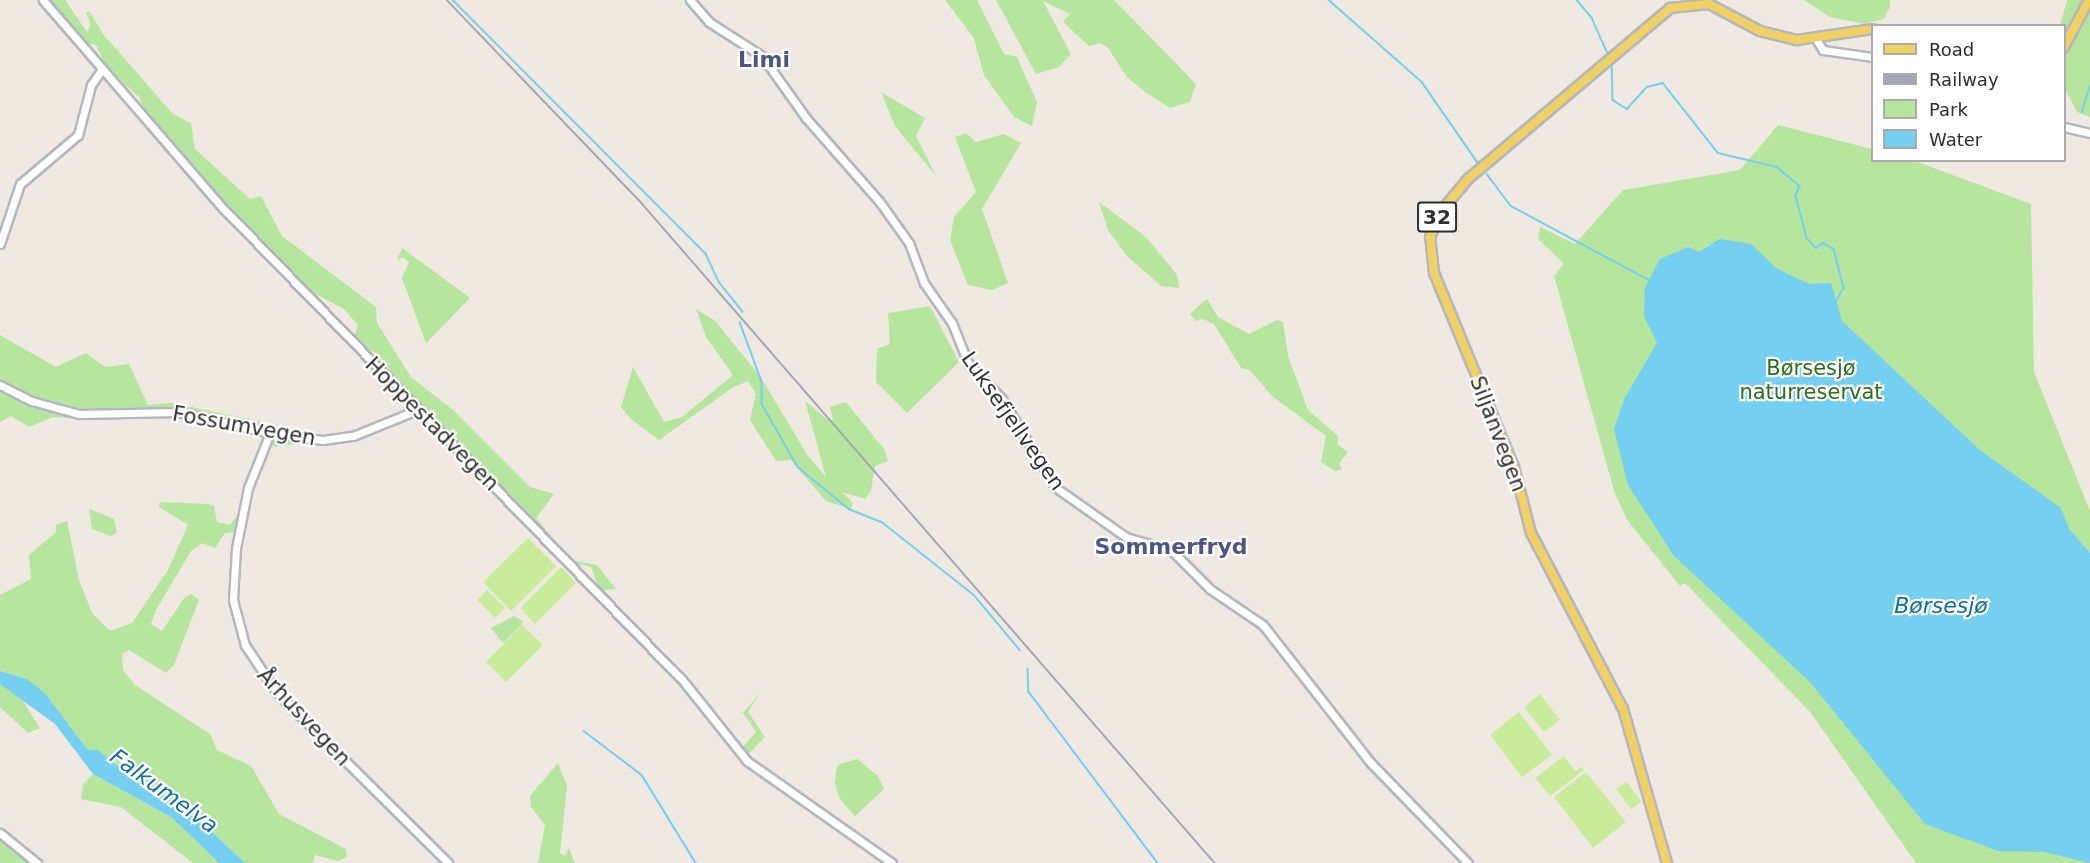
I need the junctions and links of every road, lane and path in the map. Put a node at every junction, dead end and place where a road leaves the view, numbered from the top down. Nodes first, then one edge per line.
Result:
1 (42, 0) edge
2 (690, 0) edge
3 (2089, 0) edge
4 (1871, 29) edge
5 (1816, 39) junction
6 (2066, 43) edge
7 (1871, 57) edge
8 (102, 69) junction
9 (2066, 127) edge
10 (2090, 133) edge
11 (0, 244) edge
12 (0, 385) edge
13 (417, 410) junction
14 (270, 433) junction
15 (0, 833) edge
16 (37, 863) edge
17 (448, 863) edge
18 (892, 863) edge
19 (1468, 863) edge
20 (1667, 863) edge

1 - 8 main road, Hoppestadvegen
2 - 19 main road, Luksefjellvegen
3 - 6 main road
4 - 5 main road, Siljanvegen / 32
5 - 7 main road
5 - 20 main road, Siljanvegen / 32
8 - 11 main road
8 - 13 main road, Hoppestadvegen
9 - 10 main road
12 - 14 main road, Fossumvegen
13 - 14 main road, Fossumvegen
13 - 18 main road, Hoppestadvegen
14 - 17 main road, Århusvegen
15 - 16 main road

